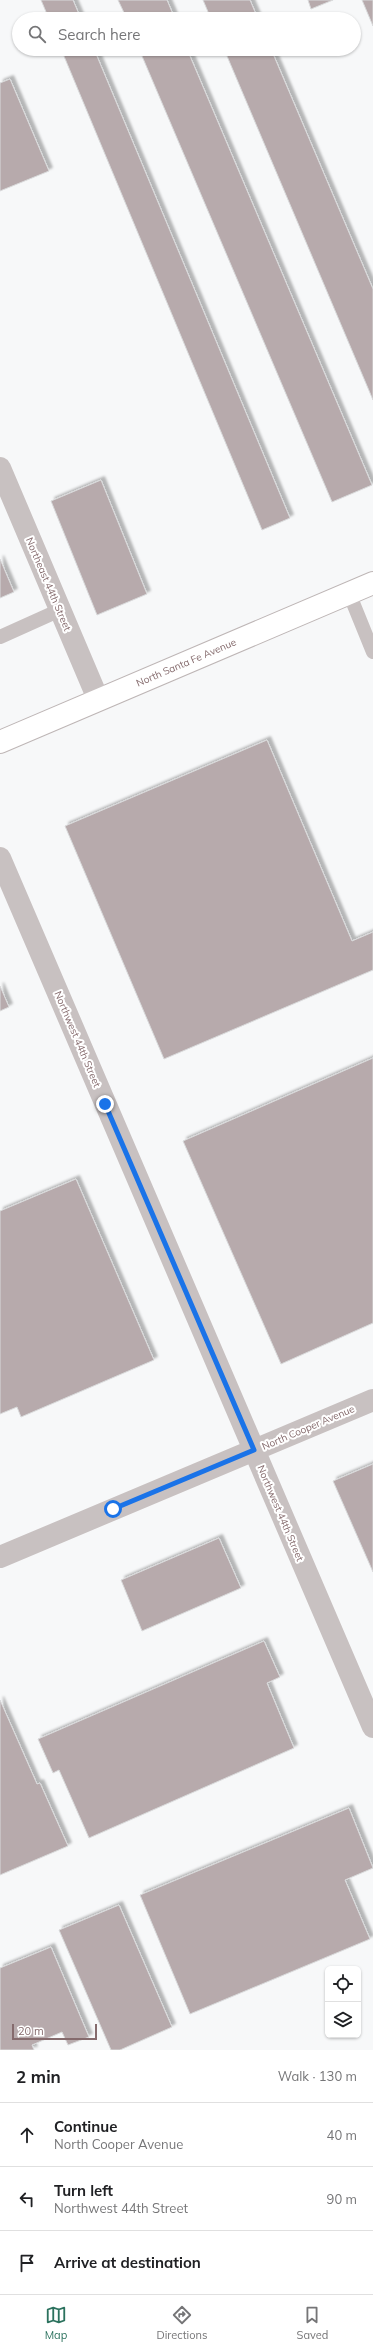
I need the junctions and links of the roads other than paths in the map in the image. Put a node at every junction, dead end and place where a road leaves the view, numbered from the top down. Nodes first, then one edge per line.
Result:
1 (0, 468) edge
2 (373, 583) edge
3 (349, 593) junction
4 (60, 610) junction
5 (0, 636) edge
6 (373, 652) edge
7 (98, 699) junction
8 (0, 742) edge
9 (0, 858) edge
10 (373, 1400) edge
11 (254, 1450) junction
12 (0, 1557) edge
13 (373, 1727) edge

1 - 4 street, Northeast 44th Street
2 - 3 main road, North Santa Fe Avenue
3 - 6 lane
3 - 7 main road, North Santa Fe Avenue
4 - 5 lane
4 - 7 street, Northeast 44th Street
7 - 8 main road, North Santa Fe Avenue
9 - 11 street, Northwest 44th Street
10 - 11 street, North Cooper Avenue
11 - 12 street, North Cooper Avenue
11 - 13 street, Northwest 44th Street

